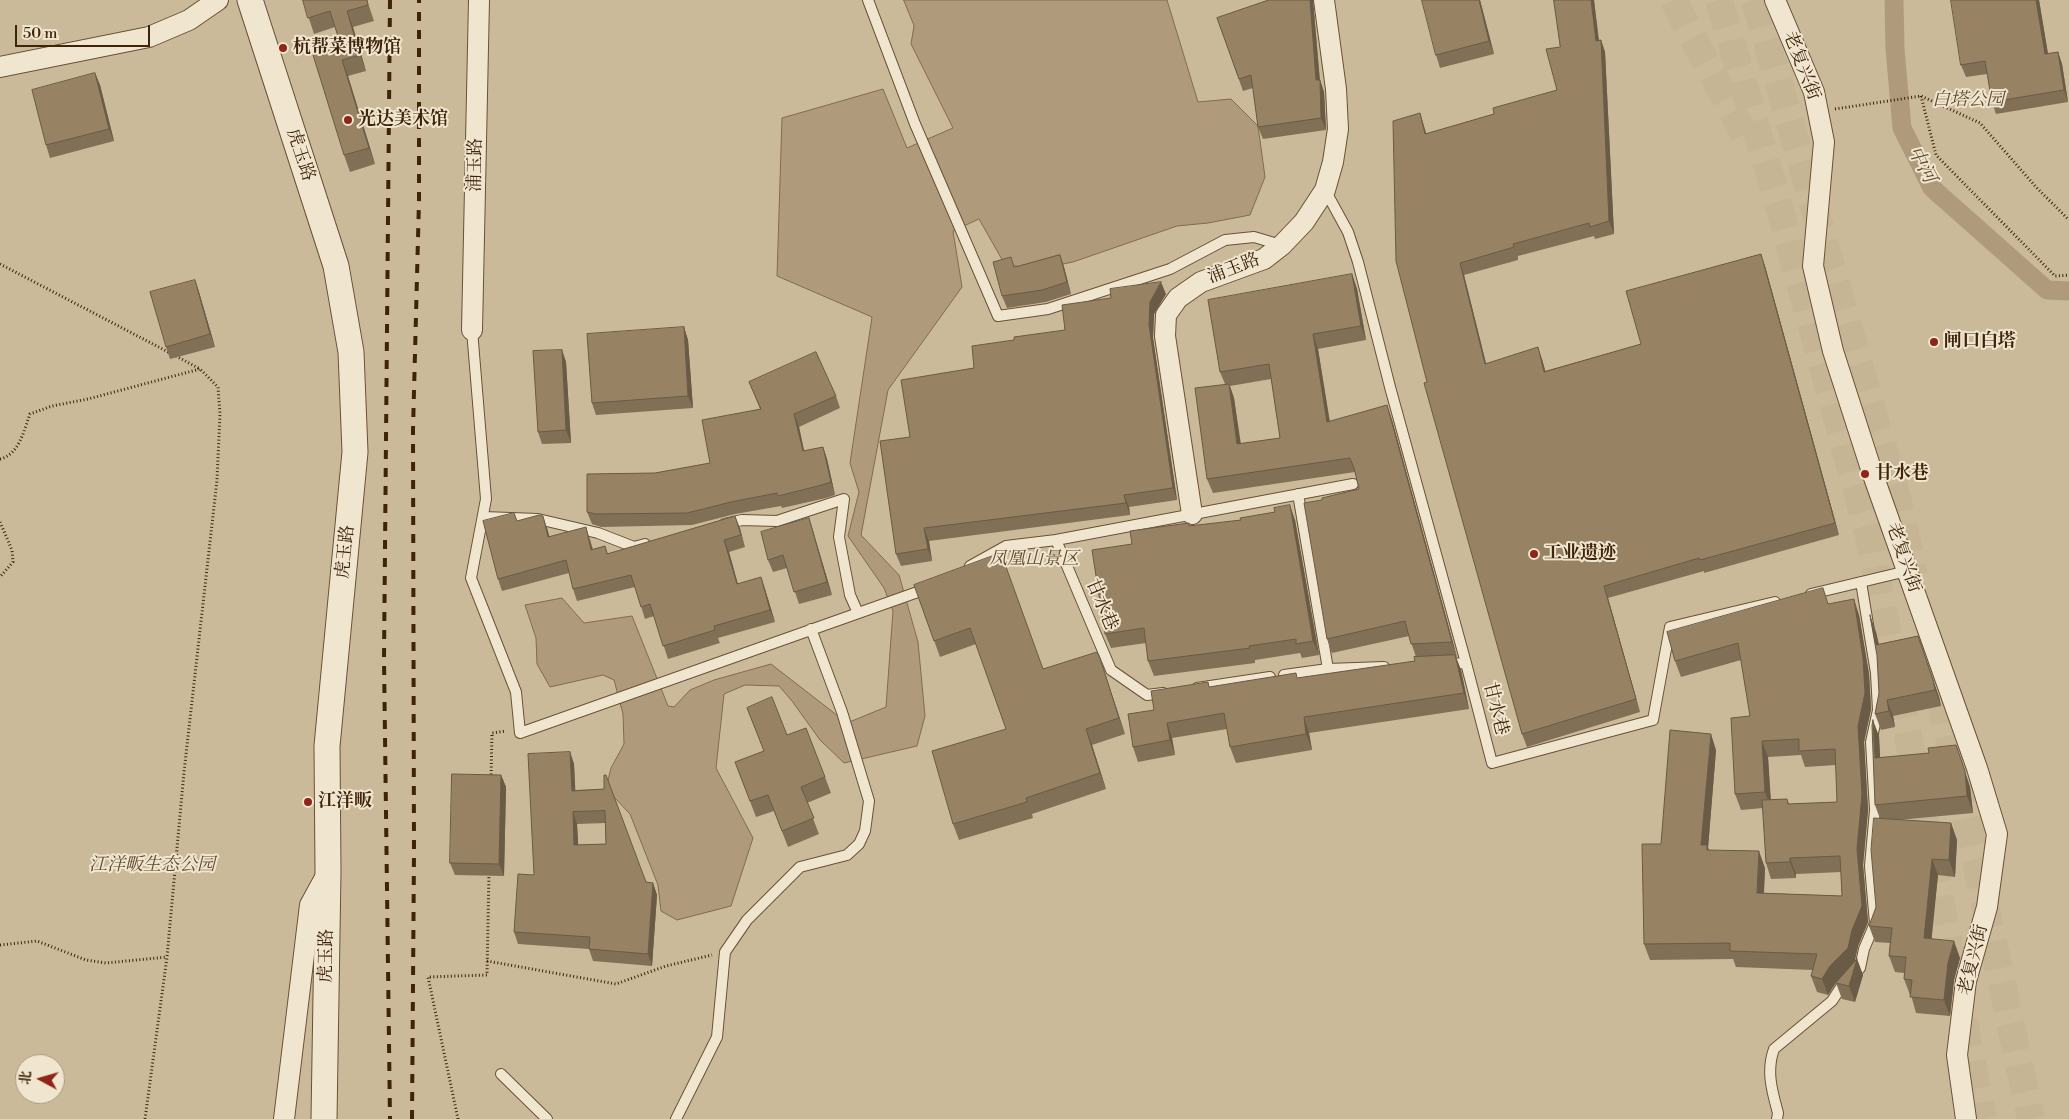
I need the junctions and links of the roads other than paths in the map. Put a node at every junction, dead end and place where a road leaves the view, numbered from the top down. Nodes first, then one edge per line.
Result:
1 (218, 0) edge
2 (250, 0) edge
3 (479, 0) edge
4 (868, 0) edge
5 (1324, 0) edge
6 (1774, 0) edge
7 (0, 67) edge
8 (1324, 190) junction
9 (1282, 245) junction
10 (472, 330) joint
11 (1353, 484) edge
12 (1298, 494) junction
13 (1192, 514) junction
14 (483, 517) junction
15 (715, 527) edge
16 (1056, 540) junction
17 (652, 543) edge
18 (1907, 571) junction
19 (959, 572) edge
20 (1861, 582) junction
21 (936, 586) edge
22 (1803, 595) edge
23 (1784, 600) edge
24 (858, 613) junction
25 (811, 629) junction
26 (1466, 663) junction
27 (1437, 664) edge
28 (1397, 666) edge
29 (1328, 669) junction
30 (328, 872) junction
31 (500, 1074) dead end
32 (284, 1119) edge
33 (324, 1119) edge
34 (547, 1119) edge
35 (676, 1119) edge
36 (1777, 1119) edge
37 (1966, 1119) edge

1 - 7 street
2 - 30 street, 虎玉路
3 - 10 street, 浦玉路
4 - 9 lane
5 - 8 street, 浦玉路
6 - 18 street, 老复兴街
8 - 9 street, 浦玉路
8 - 26 lane
9 - 13 street, 浦玉路
10 - 14 lane
11 - 12 lane
12 - 13 lane
12 - 29 lane
13 - 16 lane
14 - 17 lane
14 - 25 lane
15 - 24 lane
16 - 19 lane
16 - 29 lane, 甘水巷
18 - 20 lane
18 - 37 street, 老复兴街
20 - 22 lane
20 - 36 lane
21 - 24 lane
23 - 26 lane, 甘水巷
24 - 25 lane
25 - 35 lane
26 - 27 lane, 甘水巷
28 - 29 lane, 甘水巷
30 - 32 street
30 - 33 street, 虎玉路
31 - 34 lane

